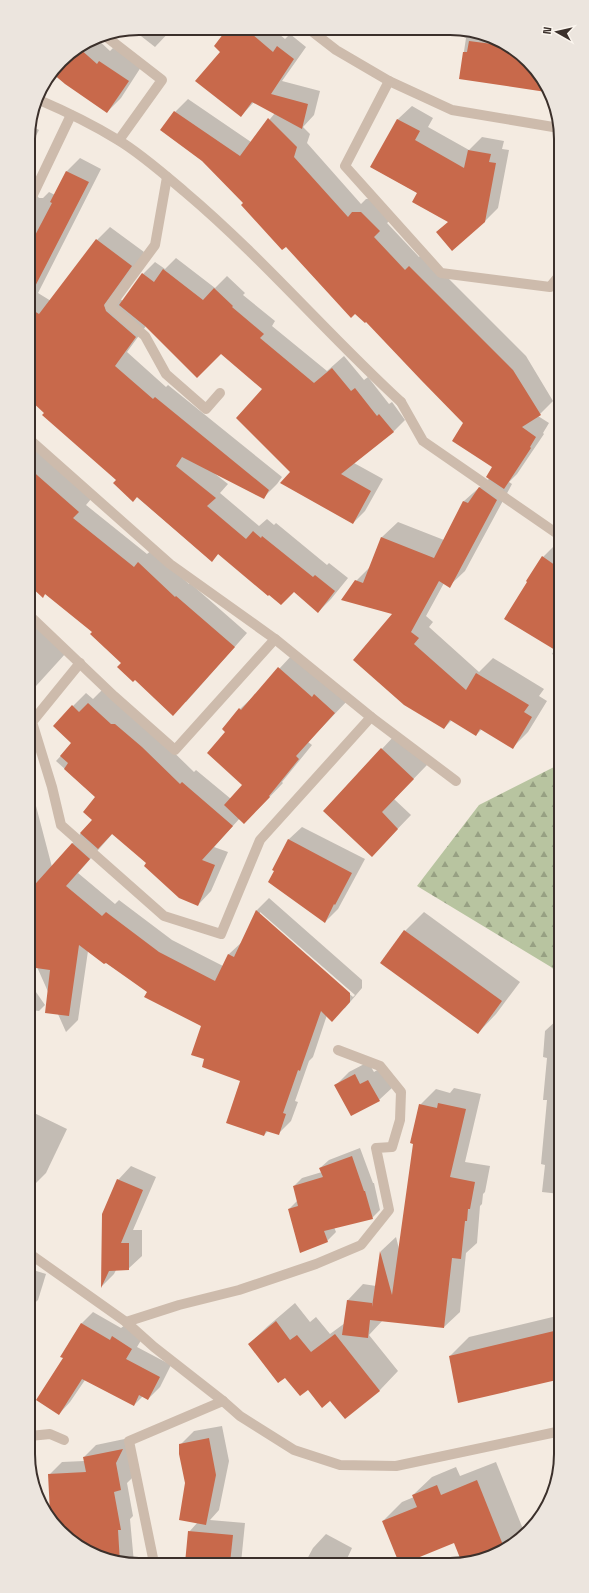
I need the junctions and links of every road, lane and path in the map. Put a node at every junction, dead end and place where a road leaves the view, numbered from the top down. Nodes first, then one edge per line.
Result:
1 (317, 35) edge
2 (110, 40) edge
3 (389, 81) junction
4 (42, 101) edge
5 (71, 115) junction
6 (553, 127) edge
7 (119, 140) junction
8 (167, 177) junction
9 (35, 190) edge
10 (554, 282) edge
11 (220, 393) dead end
12 (35, 444) edge
13 (554, 532) edge
14 (35, 621) edge
15 (275, 638) junction
16 (80, 664) junction
17 (371, 717) junction
18 (35, 718) edge
19 (35, 732) edge
20 (456, 781) dead end
21 (338, 1050) dead end
22 (35, 1258) edge
23 (126, 1322) junction
24 (224, 1401) junction
25 (554, 1433) edge
26 (35, 1436) edge
27 (64, 1440) dead end
28 (153, 1558) edge

1 - 3 street
2 - 7 street
3 - 6 street
3 - 10 street
4 - 5 street
5 - 7 street
5 - 9 street
7 - 8 street
8 - 11 street
8 - 13 street
12 - 15 street
14 - 16 street
15 - 16 street
15 - 17 street
16 - 18 street
17 - 19 street
17 - 20 street
21 - 23 street
22 - 23 street
23 - 24 street
24 - 25 street
24 - 28 street
26 - 27 street

